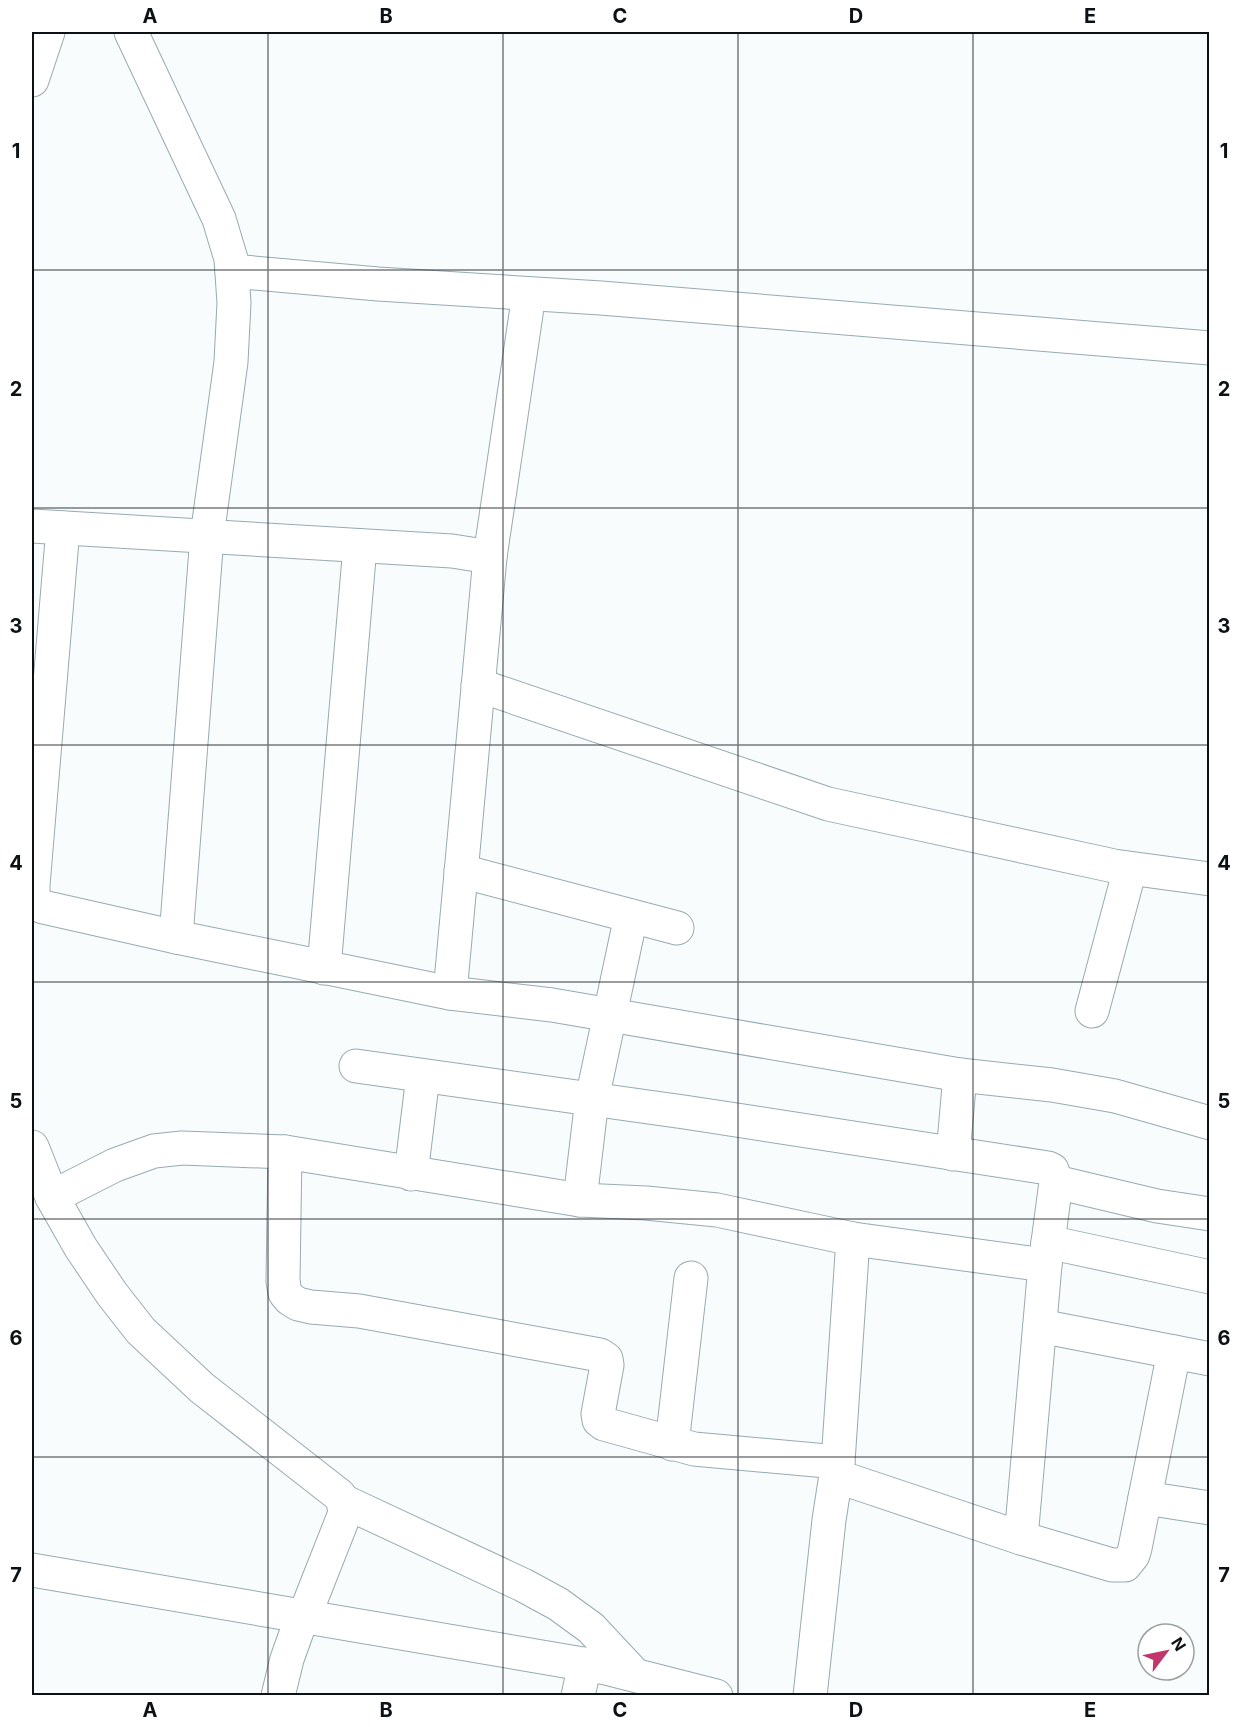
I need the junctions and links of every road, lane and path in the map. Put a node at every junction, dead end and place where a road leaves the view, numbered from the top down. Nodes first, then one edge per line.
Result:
1 (48, 32) edge
2 (131, 32) edge
3 (32, 80) edge
4 (232, 271) junction
5 (529, 294) junction
6 (1209, 348) edge
7 (47, 527) edge
8 (207, 536) junction
9 (360, 546) junction
10 (490, 557) junction
11 (43, 640) edge
12 (478, 685) junction
13 (1130, 869) junction
14 (461, 871) junction
15 (1209, 879) edge
16 (631, 916) junction
17 (677, 928) dead end
18 (176, 937) junction
19 (324, 968) junction
20 (450, 993) junction
21 (1092, 1011) dead end
22 (610, 1015) junction
23 (356, 1066) dead end
24 (960, 1075) junction
25 (423, 1076) junction
26 (592, 1099) junction
27 (1209, 1123) edge
28 (32, 1147) edge
29 (285, 1152) junction
30 (953, 1154) junction
31 (411, 1174) junction
32 (1056, 1182) junction
33 (52, 1197) junction
34 (580, 1200) junction
35 (1209, 1214) edge
36 (853, 1239) junction
37 (1047, 1254) junction
38 (1209, 1277) edge
39 (691, 1278) dead end
40 (1040, 1326) junction
41 (1174, 1352) junction
42 (1209, 1359) edge
43 (672, 1444) junction
44 (837, 1469) junction
45 (1145, 1498) junction
46 (343, 1501) junction
47 (1209, 1508) edge
48 (1020, 1538) junction
49 (32, 1570) edge
50 (303, 1617) junction
51 (585, 1664) junction
52 (635, 1675) junction
53 (279, 1695) edge
54 (578, 1695) edge
55 (716, 1695) edge
56 (810, 1695) edge

1 - 3 street
2 - 4 street
4 - 5 street
4 - 8 street
5 - 6 street
5 - 10 street
7 - 8 street
7 - 11 street
8 - 9 street
8 - 18 street
9 - 10 street
9 - 19 street
10 - 12 street
11 - 18 street
12 - 13 street
12 - 14 street
13 - 15 street
13 - 21 street
14 - 16 street
14 - 20 street
16 - 17 street
16 - 22 street
18 - 19 street
19 - 20 street
20 - 22 street
22 - 24 street
22 - 26 street
23 - 25 street
24 - 27 street
24 - 30 street
25 - 26 street
25 - 31 street
26 - 30 street
26 - 34 street
28 - 33 street
29 - 31 street
29 - 33 street
29 - 43 street
30 - 32 street
31 - 34 street
32 - 35 street
32 - 37 street
33 - 46 street
34 - 36 street
36 - 37 street
36 - 44 street
37 - 38 street
37 - 40 street
39 - 43 street
40 - 41 street
40 - 48 street
41 - 42 street
41 - 45 street
43 - 44 street
44 - 48 street
44 - 56 street
45 - 47 street
45 - 48 street
46 - 50 street
46 - 52 street
49 - 50 street
50 - 51 street
50 - 53 street
51 - 52 street
51 - 54 street
52 - 55 street

